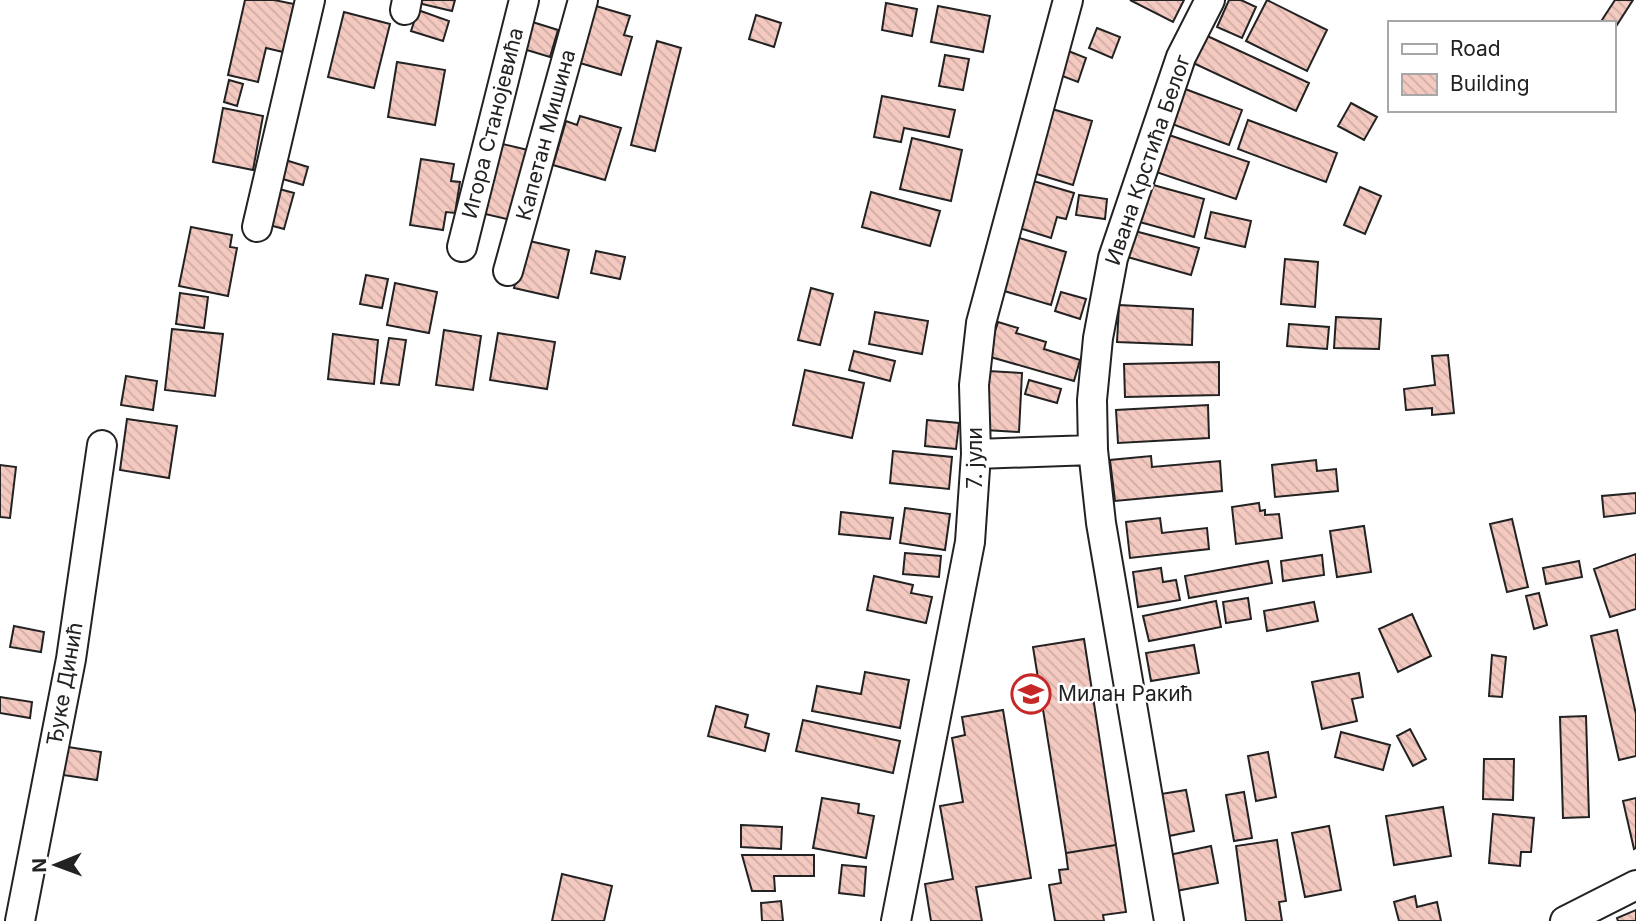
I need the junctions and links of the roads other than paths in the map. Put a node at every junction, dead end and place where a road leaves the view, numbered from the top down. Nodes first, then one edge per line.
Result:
1 (310, 0) edge
2 (524, 0) edge
3 (583, 0) edge
4 (1068, 0) edge
5 (1210, 0) edge
6 (257, 226) dead end
7 (461, 247) dead end
8 (508, 271) dead end
9 (102, 445) dead end
10 (1093, 450) junction
11 (976, 454) junction
12 (1636, 886) edge
13 (20, 921) edge
14 (896, 921) edge
15 (1169, 921) edge
16 (1564, 921) edge

1 - 6 street
2 - 7 street, Игора Станојевића
3 - 8 street, Капетан Мишина
4 - 11 street, 7. јули
5 - 10 street, Ивана Крстића Белог
9 - 13 street, Ђуке Динић
10 - 11 street
10 - 15 street, Ивана Крстића Белог
11 - 14 street, 7. јули
12 - 16 street

